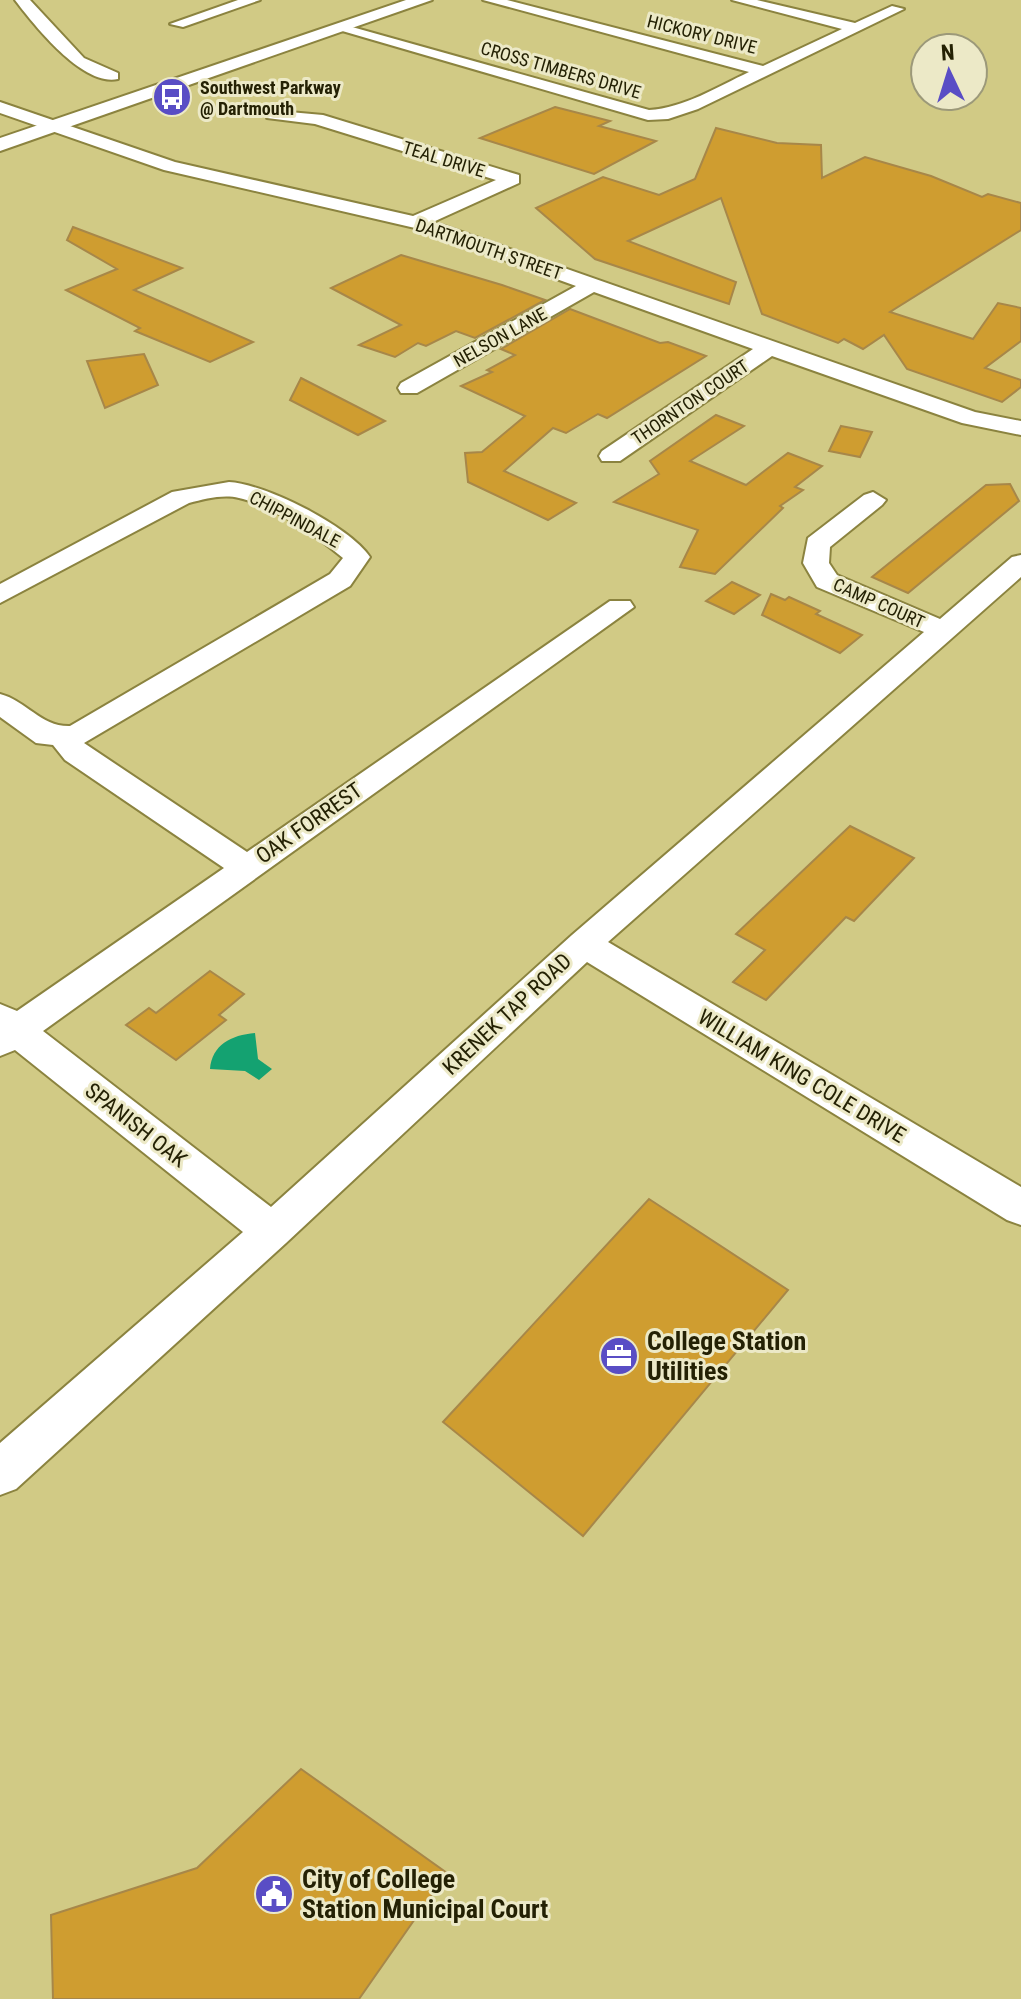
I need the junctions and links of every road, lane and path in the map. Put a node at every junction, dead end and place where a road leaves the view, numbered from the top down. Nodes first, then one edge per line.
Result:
1 (22, 0) edge
2 (253, 0) edge
3 (423, 0) edge
4 (490, 0) edge
5 (739, 0) edge
6 (897, 9) dead end
7 (178, 24) dead end
8 (340, 28) junction
9 (856, 28) junction
10 (764, 71) junction
11 (112, 76) dead end
12 (0, 107) edge
13 (273, 114) dead end
14 (51, 128) junction
15 (0, 145) edge
16 (416, 222) junction
17 (592, 285) junction
18 (769, 348) junction
19 (409, 388) dead end
20 (970, 418) junction
21 (1021, 428) edge
22 (1021, 448) edge
23 (611, 456) dead end
24 (873, 500) dead end
25 (1021, 563) edge
26 (0, 595) edge
27 (620, 607) dead end
28 (945, 631) junction
29 (0, 703) edge
30 (61, 735) junction
31 (246, 867) junction
32 (584, 944) junction
33 (5, 1030) edge
34 (1021, 1208) edge
35 (272, 1231) junction
36 (0, 1473) edge

1 - 11 street
2 - 7 street
3 - 8 main road
4 - 10 street, HICKORY DRIVE
5 - 9 street
6 - 9 street, CROSS TIMBERS DRIVE
8 - 10 street, CROSS TIMBERS DRIVE
8 - 14 main road
9 - 10 street, CROSS TIMBERS DRIVE
12 - 14 street, DARTMOUTH STREET
13 - 16 street, TEAL DRIVE
14 - 15 main road
14 - 16 street, DARTMOUTH STREET
16 - 17 street, DARTMOUTH STREET
17 - 18 street, DARTMOUTH STREET
17 - 19 street, NELSON LANE
18 - 20 street, DARTMOUTH STREET
18 - 23 street, THORNTON COURT
20 - 21 street, DARTMOUTH STREET
20 - 22 street, DARTMOUTH STREET
24 - 28 street, CAMP COURT
25 - 28 street, KRENEK TAP ROAD
26 - 30 street, CHIPPINDALE
27 - 31 street, OAK FORREST
28 - 32 street, KRENEK TAP ROAD
29 - 30 street
30 - 31 street
31 - 33 street, OAK FORREST
32 - 34 street, WILLIAM KING COLE DRIVE
32 - 35 street, KRENEK TAP ROAD
33 - 35 street, SPANISH OAK
35 - 36 street, KRENEK TAP ROAD

